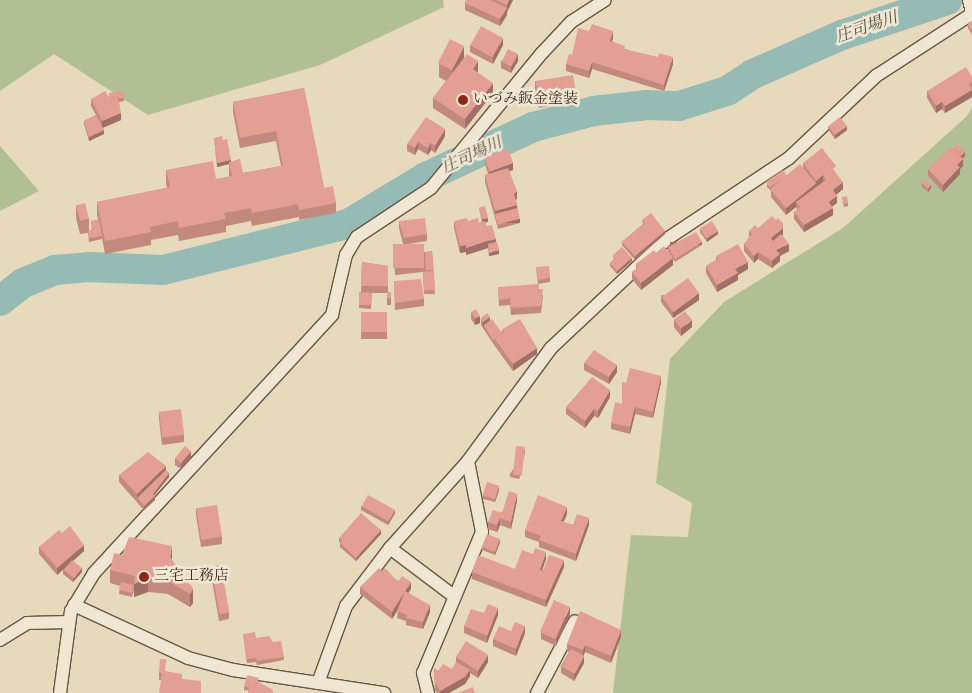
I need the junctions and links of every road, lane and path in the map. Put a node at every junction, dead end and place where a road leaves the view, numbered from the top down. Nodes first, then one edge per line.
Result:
1 (605, 0) edge
2 (969, 0) edge
3 (972, 13) edge
4 (468, 461) junction
5 (390, 548) junction
6 (455, 597) junction
7 (74, 605) junction
8 (575, 621) edge
9 (69, 622) junction
10 (0, 640) edge
11 (318, 683) junction
12 (60, 693) edge
13 (384, 693) edge
14 (428, 693) edge
15 (537, 693) edge

1 - 7 street
2 - 3 street
3 - 4 street
4 - 5 street
4 - 6 street
5 - 6 street
5 - 11 street
6 - 14 street
7 - 9 street
7 - 11 street
8 - 15 street
9 - 10 street
9 - 12 street
11 - 13 street

